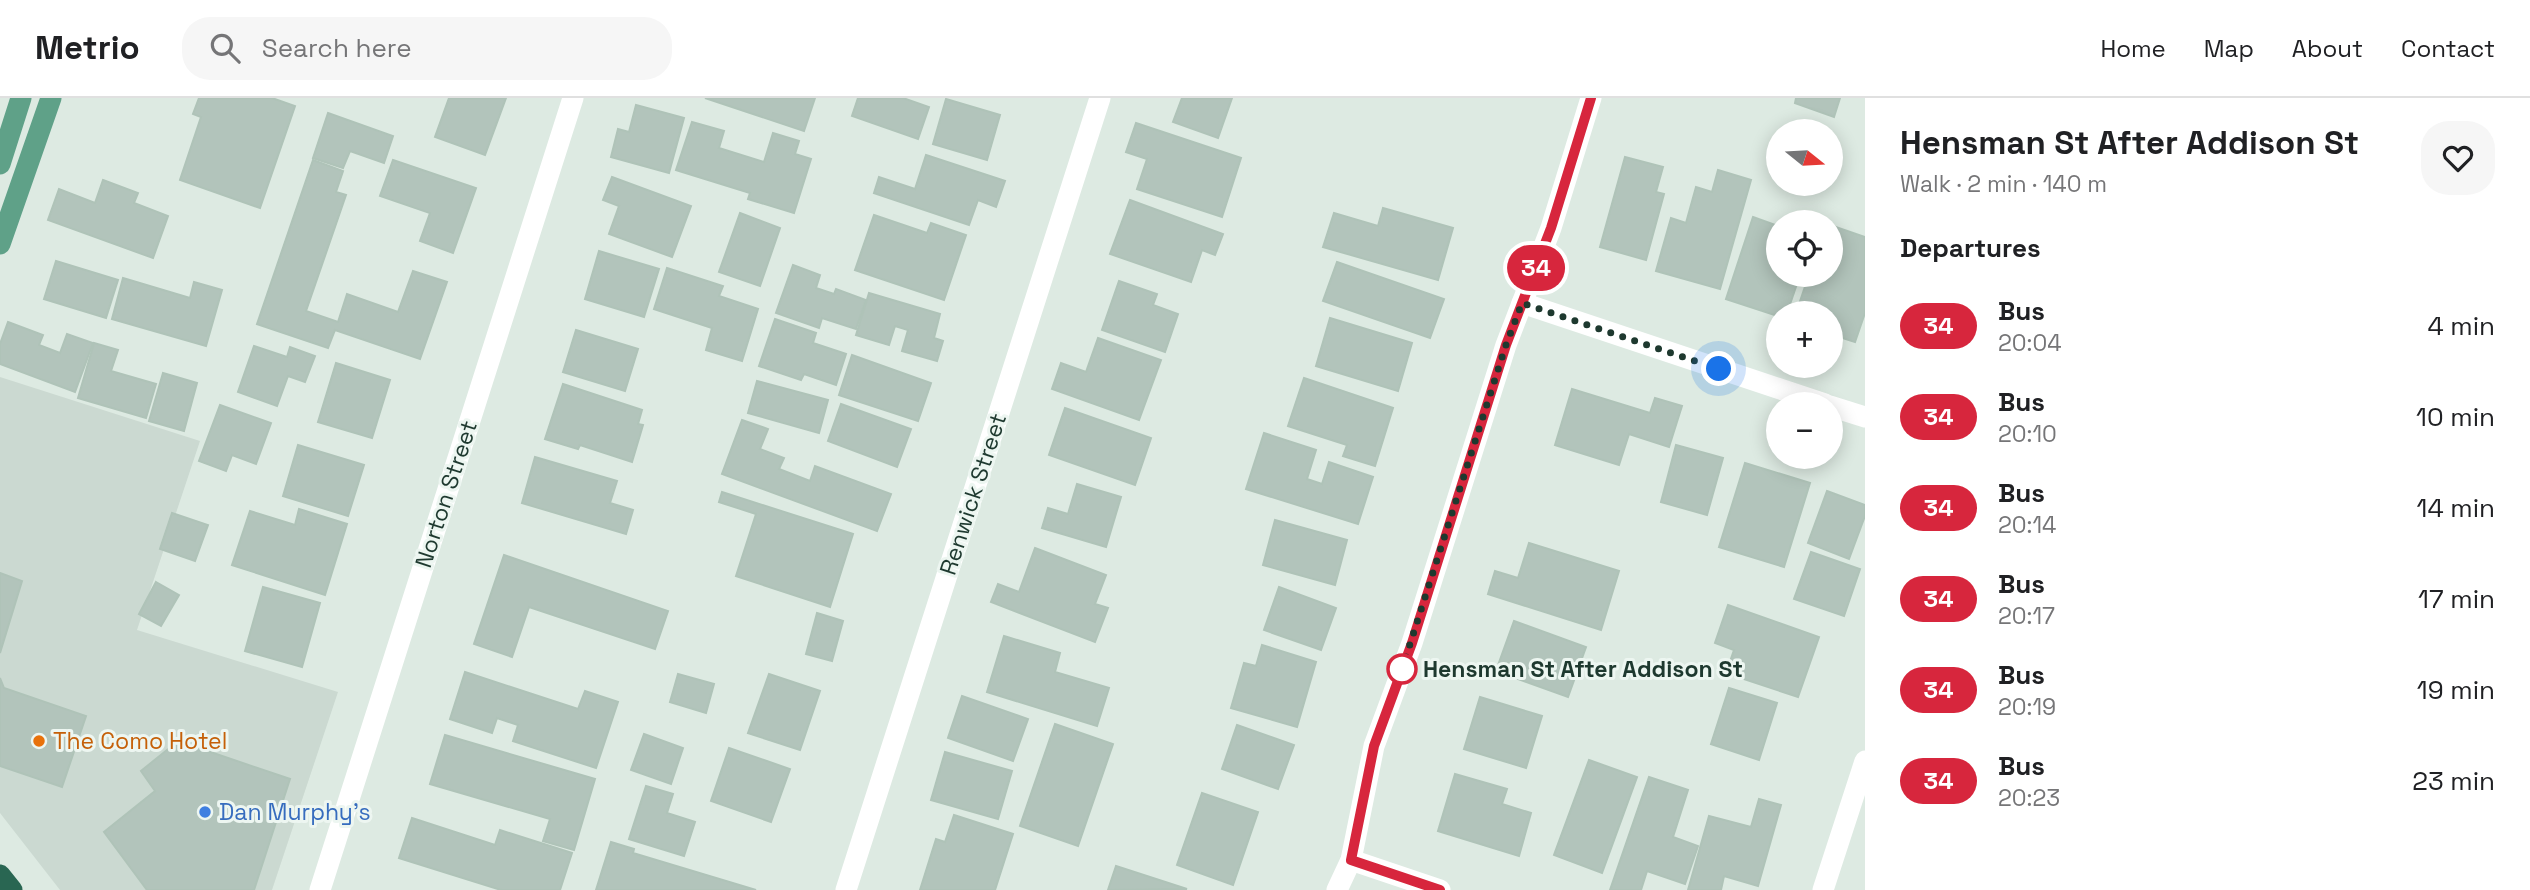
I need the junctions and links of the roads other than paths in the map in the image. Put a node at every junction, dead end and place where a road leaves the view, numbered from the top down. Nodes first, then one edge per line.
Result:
1 (22, 98) edge
2 (51, 98) edge
3 (573, 98) edge
4 (1100, 98) edge
5 (1591, 98) edge
6 (0, 164) edge
7 (0, 244) edge
8 (1522, 303) junction
9 (1789, 392) edge
10 (1843, 410) edge
11 (1865, 418) edge
12 (1865, 761) edge
13 (1351, 860) junction
14 (0, 875) edge
15 (12, 890) edge
16 (320, 890) edge
17 (846, 890) edge
18 (1337, 890) edge
19 (1440, 890) edge
20 (1823, 890) edge

1 - 6 main road
2 - 7 main road
3 - 16 street, Norton Street
4 - 17 street, Renwick Street
5 - 8 street
8 - 9 street
8 - 13 street
10 - 11 street
12 - 20 street
13 - 18 street
13 - 19 street
14 - 15 highway

